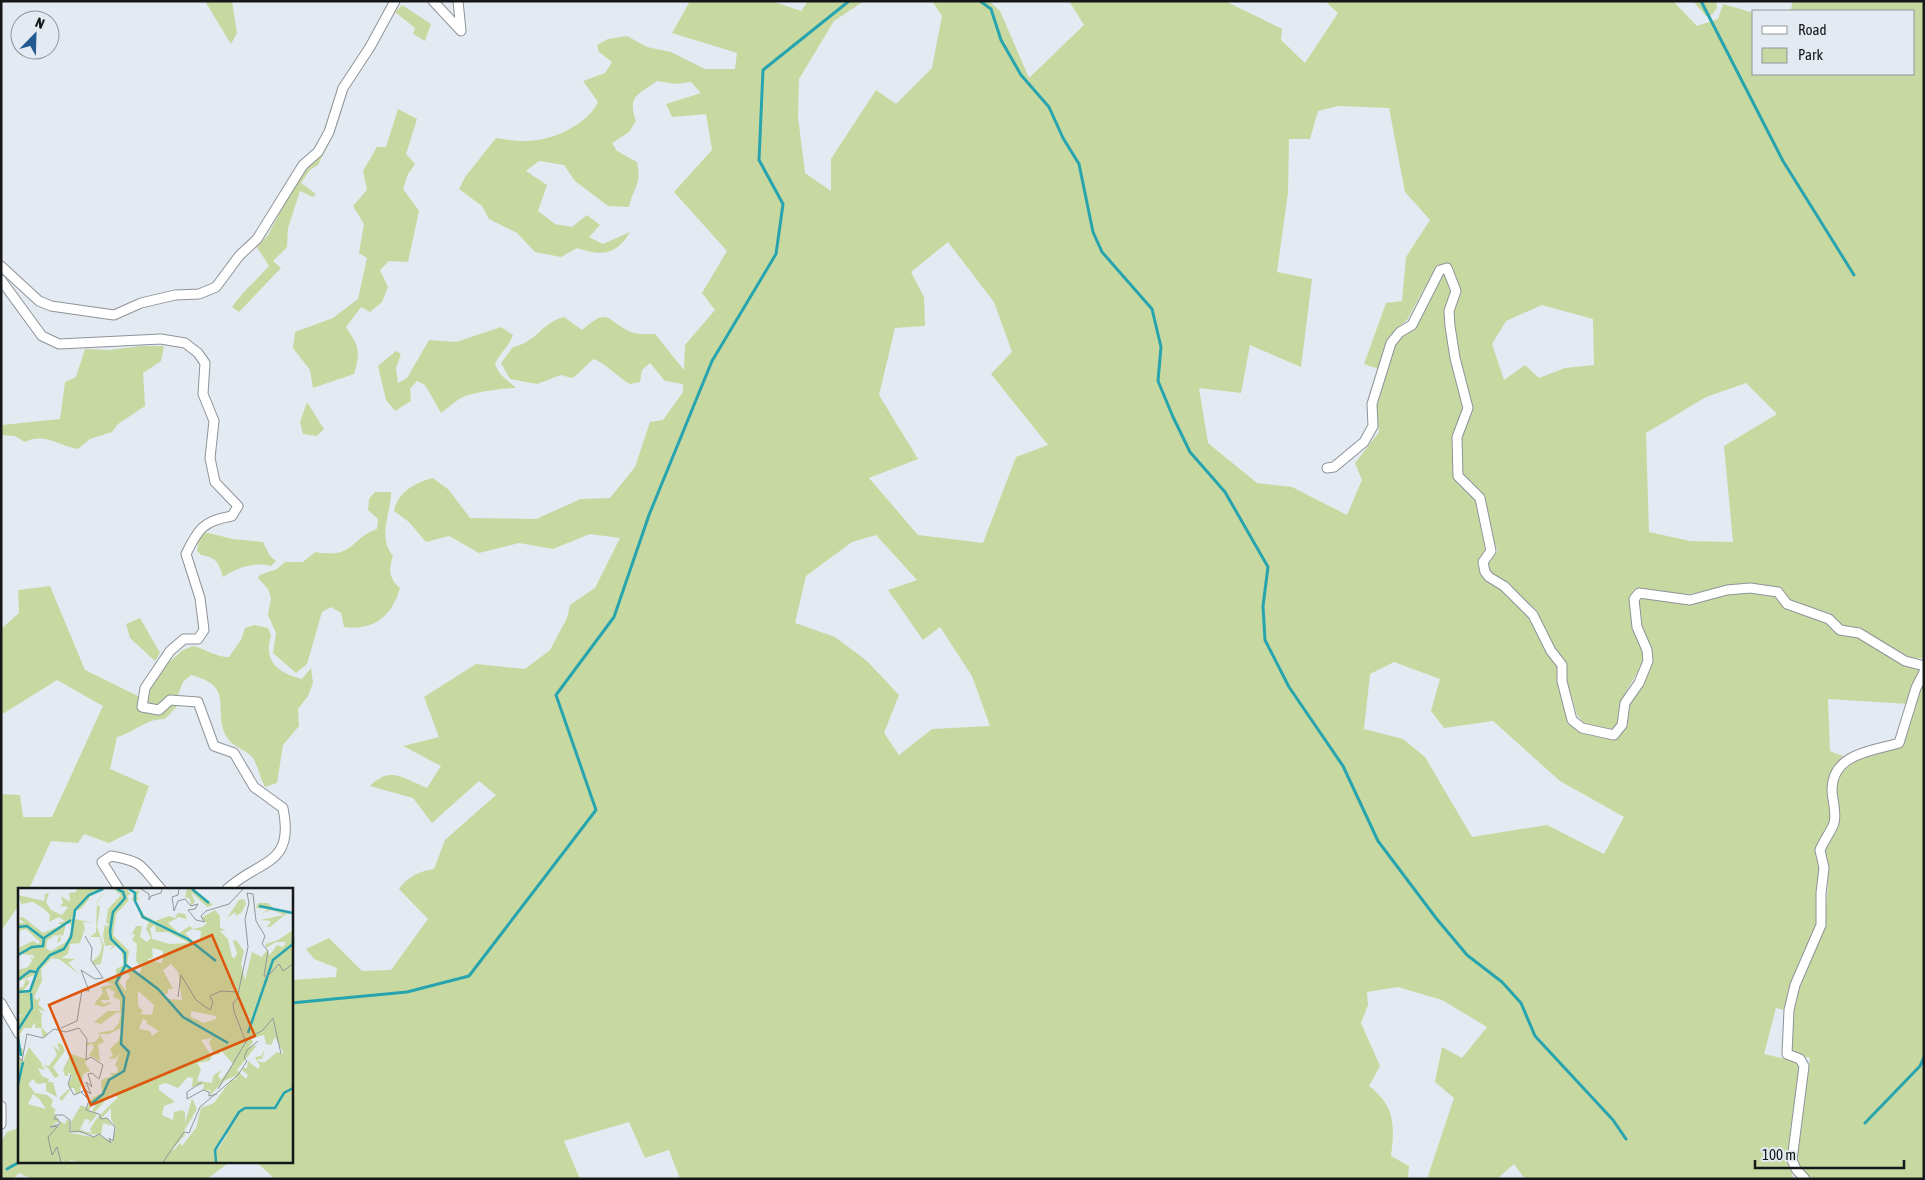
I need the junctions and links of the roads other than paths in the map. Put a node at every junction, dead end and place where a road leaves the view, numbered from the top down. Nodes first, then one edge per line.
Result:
1 (395, 1) edge
2 (433, 1) edge
3 (458, 1) edge
4 (1, 266) edge
5 (1, 280) edge
6 (1327, 468) dead end
7 (1924, 666) edge
8 (1924, 672) edge
9 (118, 888) edge
10 (160, 888) edge
11 (229, 888) edge
12 (1, 1003) edge
13 (18, 1032) edge
14 (1, 1106) edge
15 (1, 1124) edge
16 (1805, 1179) edge

1 - 4 street
2 - 3 street
5 - 11 street
6 - 7 street
8 - 16 street
9 - 10 street
12 - 13 street
14 - 15 street

